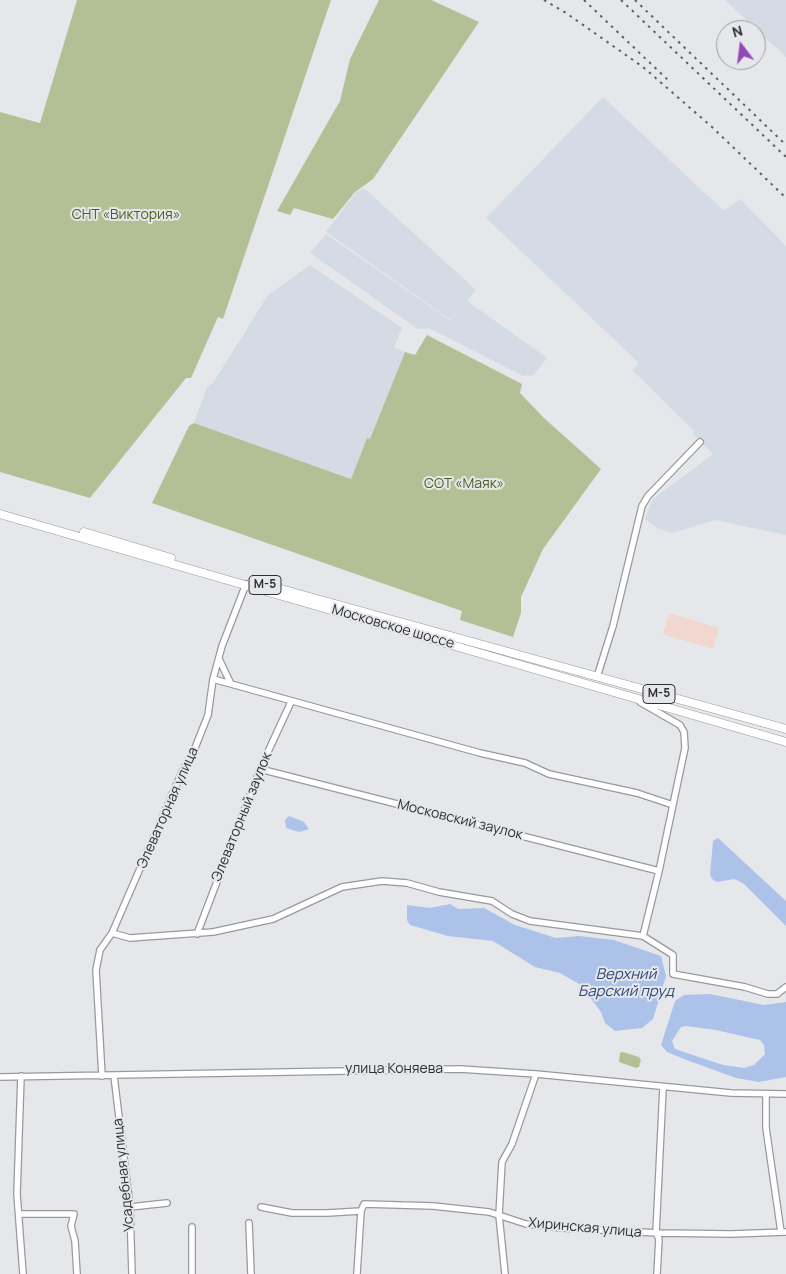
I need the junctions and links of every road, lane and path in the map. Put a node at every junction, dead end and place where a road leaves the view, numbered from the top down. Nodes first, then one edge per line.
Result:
1 (700, 442) dead end
2 (0, 509) edge
3 (0, 514) edge
4 (246, 584) junction
5 (218, 657) junction
6 (597, 676) junction
7 (213, 679) junction
8 (230, 682) junction
9 (624, 694) junction
10 (291, 702) junction
11 (786, 729) edge
12 (786, 742) edge
13 (260, 769) junction
14 (673, 805) junction
15 (659, 871) junction
16 (112, 933) junction
17 (197, 934) junction
18 (643, 936) junction
19 (786, 987) edge
20 (536, 1074) junction
21 (21, 1076) junction
22 (102, 1076) junction
23 (114, 1076) junction
24 (0, 1077) edge
25 (663, 1088) junction
26 (766, 1094) junction
27 (786, 1094) edge
28 (167, 1204) dead end
29 (261, 1206) dead end
30 (130, 1207) junction
31 (361, 1211) junction
32 (18, 1214) junction
33 (499, 1215) junction
34 (249, 1223) dead end
35 (192, 1227) dead end
36 (783, 1232) edge
37 (656, 1233) junction
38 (23, 1274) edge
39 (77, 1274) edge
40 (132, 1274) edge
41 (192, 1274) edge
42 (251, 1274) edge
43 (357, 1274) edge
44 (504, 1274) edge
45 (657, 1274) edge

1 - 6 street
2 - 6 highway, Московское шоссе / М-5
3 - 4 highway, Московское шоссе / М-5
4 - 5 street, Элеваторная улица
4 - 9 highway, Московское шоссе / М-5
5 - 7 street, Элеваторная улица
5 - 8 street
6 - 11 highway, Московское шоссе / М-5
7 - 8 street
7 - 16 street, Элеваторная улица
8 - 10 street
9 - 12 highway, Московское шоссе / М-5
9 - 14 street
10 - 13 street, Элеваторный заулок
10 - 14 street
13 - 15 street, Московский заулок
13 - 17 street, Элеваторный заулок
14 - 15 street
15 - 18 street
16 - 17 street
16 - 22 street, Элеваторная улица
17 - 18 street
18 - 19 street
20 - 23 street, улица Коняева
20 - 25 street, улица Коняева
20 - 33 street
21 - 22 street, улица Коняева
21 - 24 street, улица Коняева
21 - 32 street
22 - 23 street, улица Коняева
23 - 30 street, Усадебная улица
25 - 26 street, улица Коняева
25 - 37 street
26 - 27 street, улица Коняева
26 - 36 street
28 - 30 street
29 - 31 street, Хиринская улица
30 - 40 street, Усадебная улица
31 - 33 street, Хиринская улица
31 - 43 street
32 - 38 street
32 - 39 street
33 - 37 street, Хиринская улица
33 - 44 street
34 - 42 street
35 - 41 street
36 - 37 street, Хиринская улица
37 - 45 street

